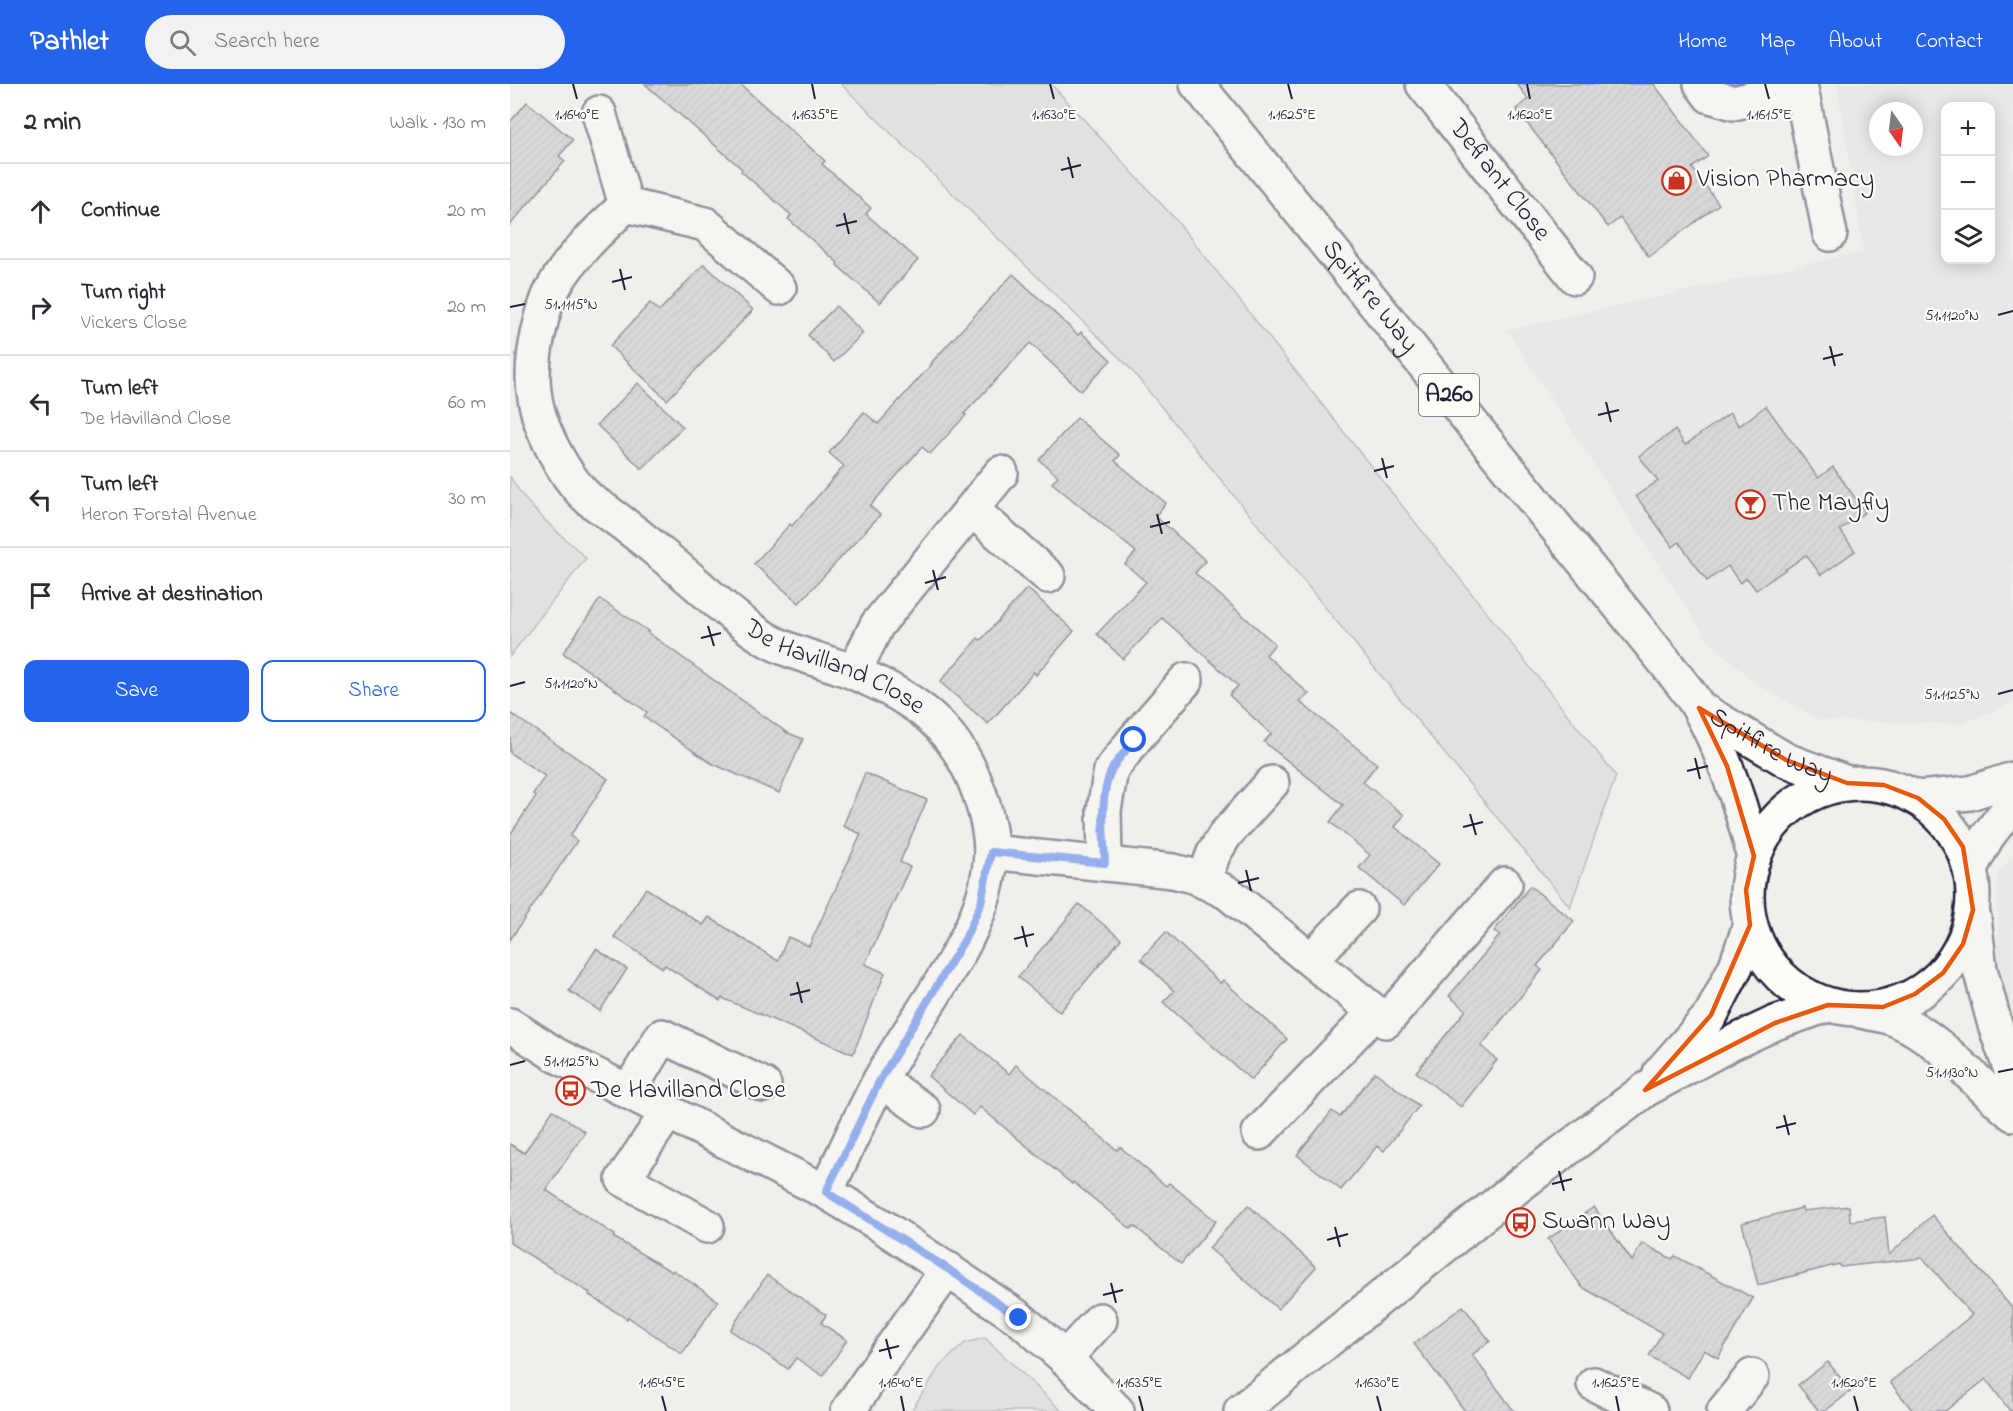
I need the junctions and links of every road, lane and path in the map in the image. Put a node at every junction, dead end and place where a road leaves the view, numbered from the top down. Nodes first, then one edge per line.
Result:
1 (1197, 84) edge
2 (1423, 84) edge
3 (1701, 84) edge
4 (1800, 85) edge
5 (599, 113) dead end
6 (626, 205) junction
7 (1830, 234) dead end
8 (1575, 277) dead end
9 (779, 288) dead end
10 (1001, 473) dead end
11 (972, 510) junction
12 (1048, 576) dead end
13 (854, 672) junction
14 (1186, 680) dead end
15 (1699, 708) junction
16 (2013, 779) edge
17 (1272, 783) dead end
18 (1847, 783) junction
19 (1918, 798) junction
20 (2013, 803) edge
21 (991, 852) junction
22 (1754, 856) junction
23 (1105, 863) junction
24 (1970, 868) junction
25 (1203, 881) junction
26 (1505, 884) dead end
27 (1359, 909) dead end
28 (1973, 910) junction
29 (1750, 925) junction
30 (1312, 959) junction
31 (1838, 1007) junction
32 (1380, 1016) junction
33 (510, 1024) edge
34 (2013, 1076) edge
35 (880, 1080) junction
36 (764, 1085) dead end
37 (1645, 1090) junction
38 (629, 1091) junction
39 (923, 1110) dead end
40 (668, 1112) junction
41 (2013, 1114) edge
42 (1259, 1133) dead end
43 (826, 1192) junction
44 (707, 1226) dead end
45 (948, 1269) junction
46 (1100, 1320) dead end
47 (1065, 1358) junction
48 (1752, 1376) dead end
49 (1594, 1384) dead end
50 (848, 1411) edge
51 (1117, 1411) edge
52 (1241, 1411) edge
53 (1650, 1411) edge
54 (1724, 1411) edge

1 - 15 street, Spitfire Way / A260
2 - 8 street, Defiant Close
3 - 4 street
4 - 7 street
5 - 6 street
6 - 9 street
6 - 13 street, De Havilland Close
10 - 11 street
11 - 12 street
11 - 13 street
13 - 21 street, De Havilland Close
14 - 23 street
15 - 18 street, Spitfire Way / A260
15 - 22 street, Spitfire Way / A260
16 - 19 street
17 - 25 street
18 - 19 street
18 - 22 street
19 - 24 street
20 - 24 street
21 - 23 street
21 - 35 street, De Havilland Close
22 - 29 street
23 - 25 street
24 - 28 street
25 - 30 street
26 - 32 street
27 - 30 street
28 - 31 street
28 - 34 street
29 - 31 street
29 - 37 street
30 - 32 street
31 - 37 street
31 - 41 street
32 - 42 street
33 - 38 street
35 - 39 street
35 - 43 street, De Havilland Close
36 - 38 street
37 - 52 street
38 - 40 street
40 - 43 street
40 - 44 street
43 - 45 street
45 - 47 street
45 - 50 street
46 - 47 street
47 - 51 street
48 - 54 street
49 - 53 street

